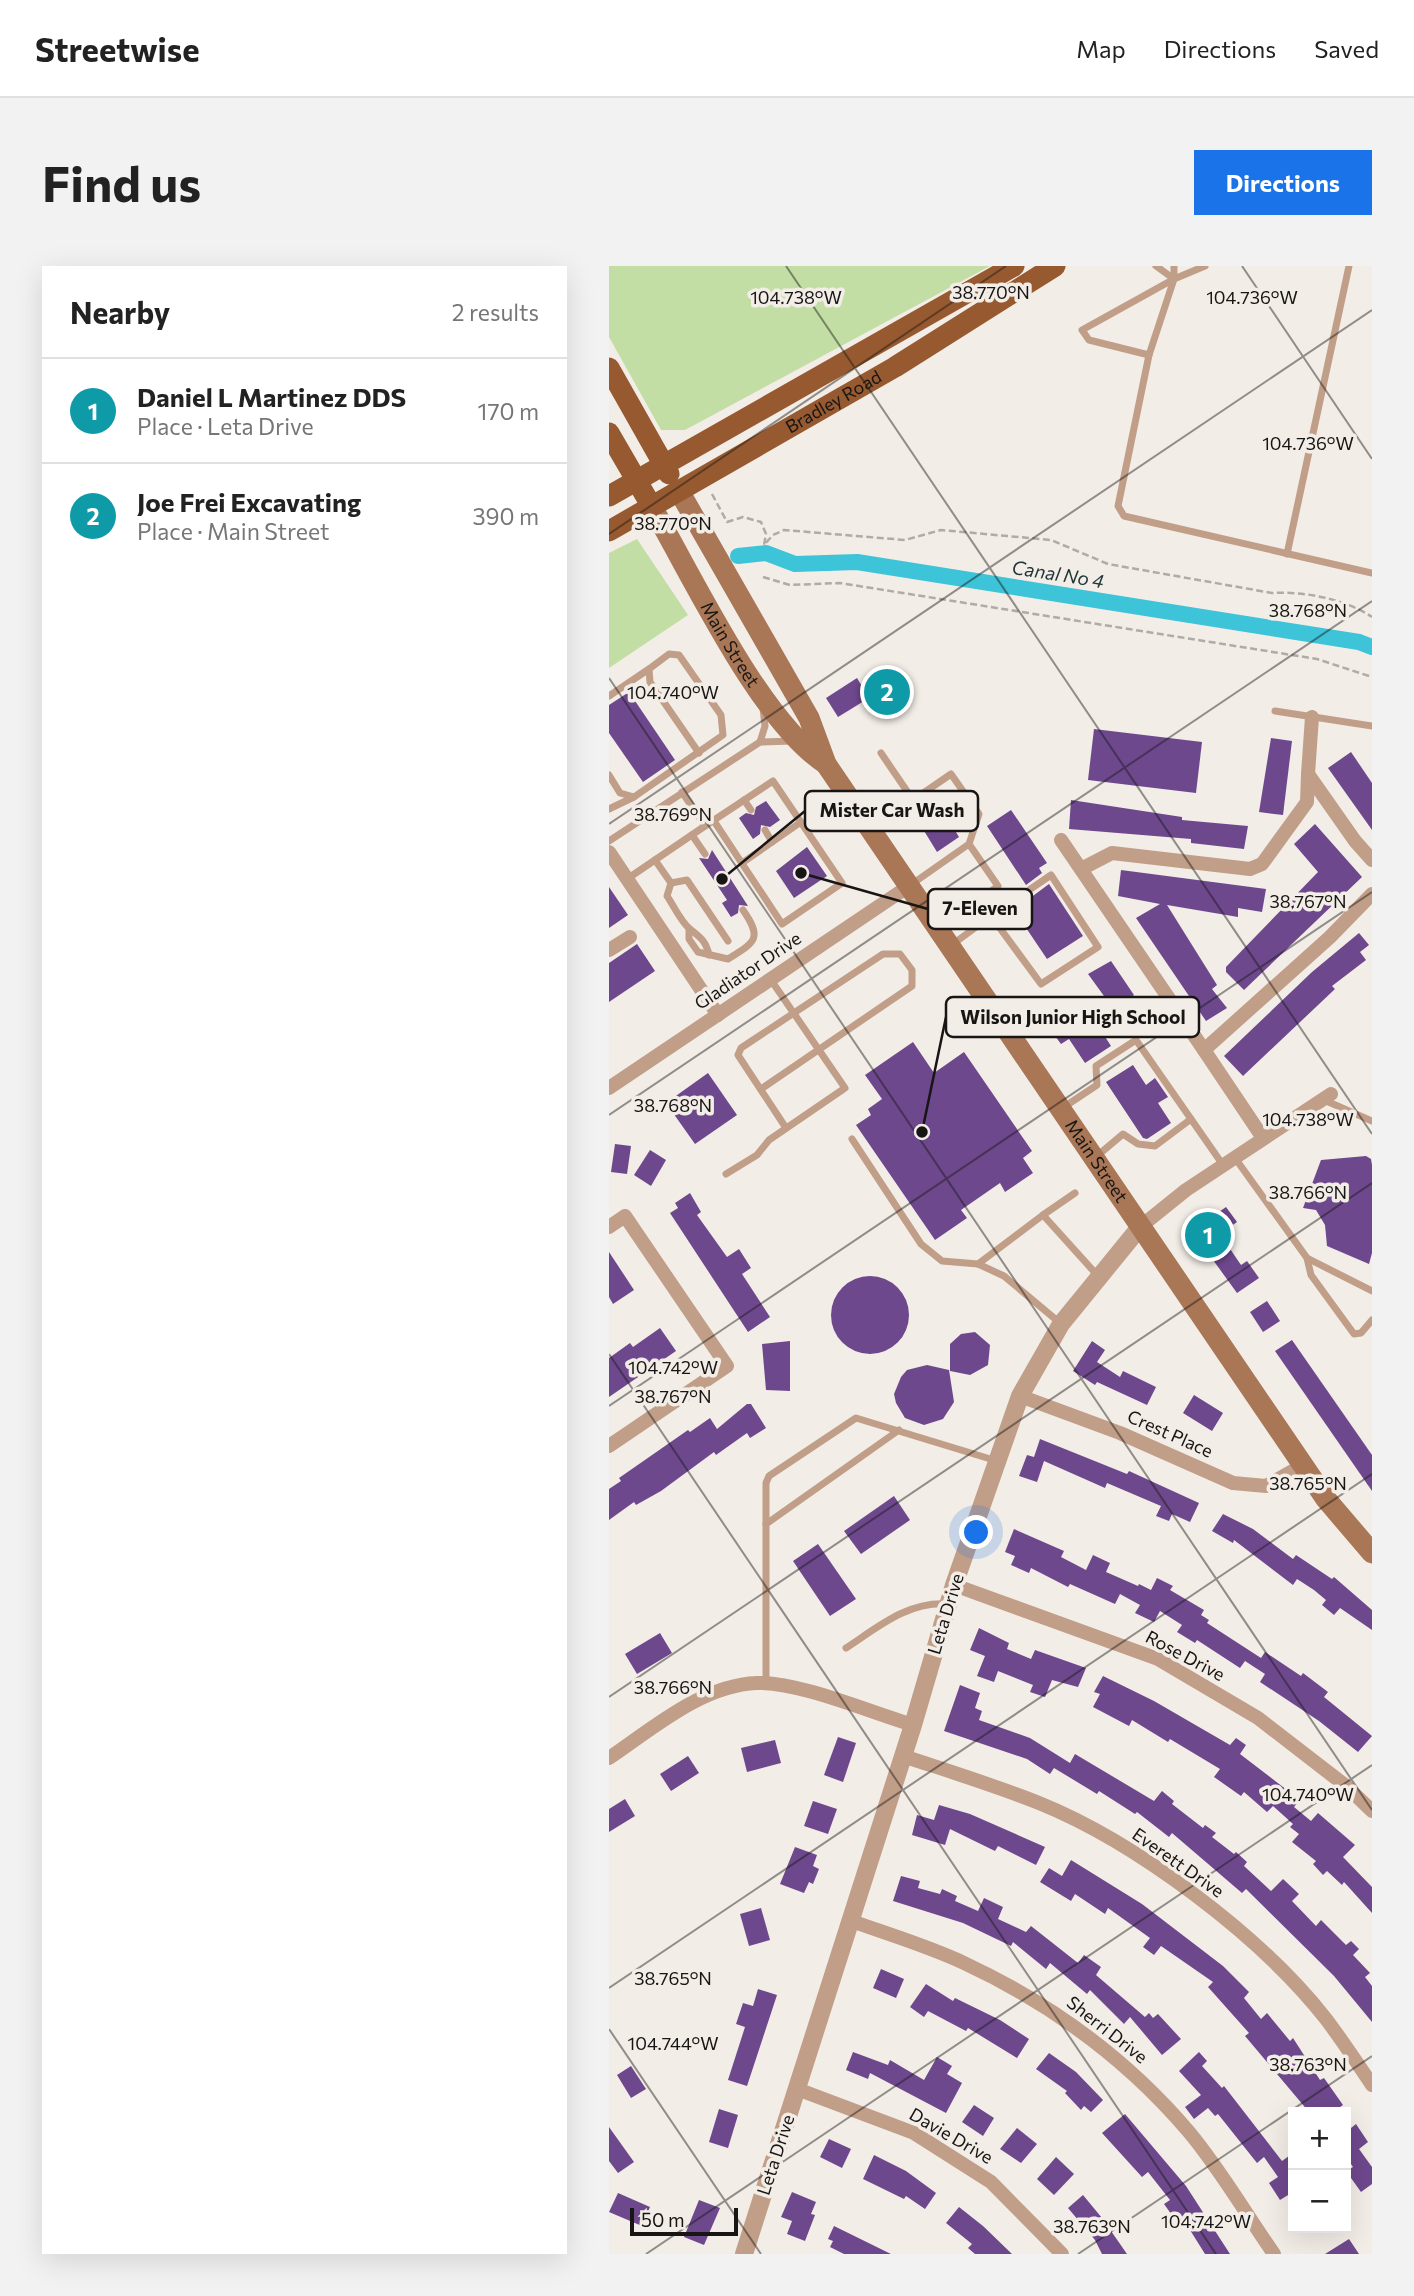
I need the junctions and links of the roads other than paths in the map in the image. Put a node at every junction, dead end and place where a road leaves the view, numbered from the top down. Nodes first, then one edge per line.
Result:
1 (1014, 266) edge
2 (1055, 266) edge
3 (1156, 266) edge
4 (1174, 266) edge
5 (1205, 266) edge
6 (1349, 266) edge
7 (1174, 279) junction
8 (1149, 355) junction
9 (609, 368) edge
10 (609, 433) edge
11 (663, 463) junction
12 (636, 480) junction
13 (679, 491) junction
14 (609, 496) edge
15 (652, 507) junction
16 (609, 531) edge
17 (1287, 554) junction
18 (1372, 573) edge
19 (649, 669) junction
20 (763, 693) junction
21 (609, 696) edge
22 (1275, 711) dead end
23 (1312, 717) junction
24 (1372, 726) edge
25 (760, 741) junction
26 (796, 741) junction
27 (699, 753) junction
28 (881, 753) dead end
29 (826, 764) junction
30 (1308, 774) junction
31 (609, 775) edge
32 (682, 792) junction
33 (633, 797) junction
34 (744, 800) junction
35 (913, 800) junction
36 (609, 809) edge
37 (751, 810) dead end
38 (714, 821) junction
39 (801, 822) junction
40 (705, 827) junction
41 (870, 830) junction
42 (765, 831) dead end
43 (692, 835) junction
44 (609, 841) edge
45 (1061, 841) dead end
46 (772, 842) junction
47 (969, 844) junction
48 (609, 852) edge
49 (705, 854) dead end
50 (655, 860) junction
51 (1372, 860) edge
52 (742, 863) junction
53 (1081, 869) junction
54 (627, 879) junction
55 (671, 883) junction
56 (909, 886) junction
57 (1372, 894) edge
58 (743, 909) dead end
59 (991, 916) junction
60 (630, 937) dead end
61 (944, 938) junction
62 (729, 941) dead end
63 (609, 950) edge
64 (771, 979) junction
65 (718, 1015) junction
66 (795, 1015) junction
67 (819, 1050) junction
68 (1204, 1050) junction
69 (609, 1088) edge
70 (761, 1089) junction
71 (1327, 1097) joint
72 (1060, 1109) junction
73 (1191, 1119) junction
74 (1372, 1121) edge
75 (786, 1128) junction
76 (1263, 1138) junction
77 (852, 1139) dead end
78 (1093, 1158) junction
79 (1229, 1161) junction
80 (726, 1174) dead end
81 (1075, 1193) dead end
82 (1043, 1215) junction
83 (609, 1227) edge
84 (1140, 1227) junction
85 (1307, 1258) junction
86 (978, 1264) junction
87 (1098, 1276) junction
88 (1372, 1291) edge
89 (1372, 1320) edge
90 (1061, 1324) junction
91 (1020, 1396) junction
92 (899, 1430) junction
93 (609, 1446) edge
94 (997, 1461) junction
95 (1303, 1465) junction
96 (766, 1524) junction
97 (1372, 1553) edge
98 (954, 1585) junction
99 (948, 1604) junction
100 (846, 1648) dead end
101 (766, 1684) junction
102 (913, 1725) junction
103 (903, 1756) junction
104 (609, 1758) edge
105 (1372, 1811) edge
106 (849, 1920) junction
107 (1372, 2085) edge
108 (797, 2089) junction
109 (744, 2254) edge
110 (1062, 2254) edge
111 (1274, 2254) edge

1 - 11 main road, Bradley Road
2 - 13 main road, Bradley Road
3 - 7 lane
4 - 7 lane
5 - 7 lane
6 - 17 lane
7 - 8 lane
7 - 8 lane
8 - 17 lane
9 - 11 main road
10 - 12 main road
11 - 12 main road, Bradley Road
11 - 13 main road
12 - 14 main road, Bradley Road
12 - 15 main road
13 - 15 main road, Bradley Road
13 - 29 main road, Main Street
15 - 16 main road, Bradley Road
15 - 20 main road, Main Street
17 - 18 lane
19 - 21 lane
19 - 27 lane
19 - 27 lane
20 - 25 lane
20 - 26 main road, Main Street
22 - 23 lane
23 - 24 lane
23 - 30 street
25 - 26 lane
25 - 32 lane
26 - 29 main road, Main Street
27 - 33 lane
28 - 35 lane
29 - 41 main road, Main Street
30 - 51 street
30 - 53 street
31 - 33 lane
32 - 40 lane
32 - 44 lane
33 - 36 lane
34 - 37 lane
34 - 38 lane
34 - 39 lane
35 - 41 lane
35 - 47 lane
38 - 40 lane
38 - 52 lane
39 - 46 lane
39 - 52 lane
40 - 43 lane
41 - 56 main road, Main Street
42 - 46 lane
43 - 49 lane
43 - 50 lane
45 - 53 street
46 - 52 lane
47 - 56 lane
47 - 61 lane
48 - 54 street
50 - 54 lane
50 - 55 lane
53 - 68 street
54 - 65 street
55 - 58 lane
55 - 62 lane
56 - 61 main road, Main Street
56 - 64 street, Gladiator Drive
57 - 68 street
59 - 59 lane
59 - 61 lane
60 - 63 street
61 - 72 main road, Main Street
64 - 65 street, Gladiator Drive
64 - 66 lane
65 - 69 street, Gladiator Drive
66 - 67 lane
66 - 67 lane
66 - 70 lane
67 - 70 lane
67 - 75 lane
68 - 76 street
70 - 75 lane
71 - 74 lane
71 - 76 street, Leta Drive
72 - 73 lane
72 - 78 main road, Main Street
73 - 78 lane
73 - 79 lane
75 - 80 lane
76 - 79 street, Leta Drive
77 - 86 lane
78 - 84 main road, Main Street
79 - 84 street, Leta Drive
79 - 85 lane
81 - 82 lane
82 - 86 lane
82 - 87 lane
83 - 93 street
84 - 87 street, Leta Drive
84 - 95 main road, Main Street
85 - 88 lane
85 - 89 lane
86 - 90 lane
87 - 90 street, Leta Drive
90 - 91 street, Leta Drive
91 - 94 street, Leta Drive
91 - 95 street, Crest Place
92 - 94 lane
92 - 96 lane
92 - 96 lane
94 - 98 street, Leta Drive
95 - 97 main road, Main Street
96 - 101 lane
98 - 99 street, Leta Drive
98 - 105 street, Rose Drive
99 - 100 lane
99 - 102 street, Leta Drive
101 - 102 street
101 - 104 street
102 - 103 street, Leta Drive
103 - 106 street, Leta Drive
103 - 107 street, Everett Drive
106 - 108 street, Leta Drive
106 - 111 street, Sherri Drive
108 - 109 street, Leta Drive
108 - 110 street, Davie Drive

